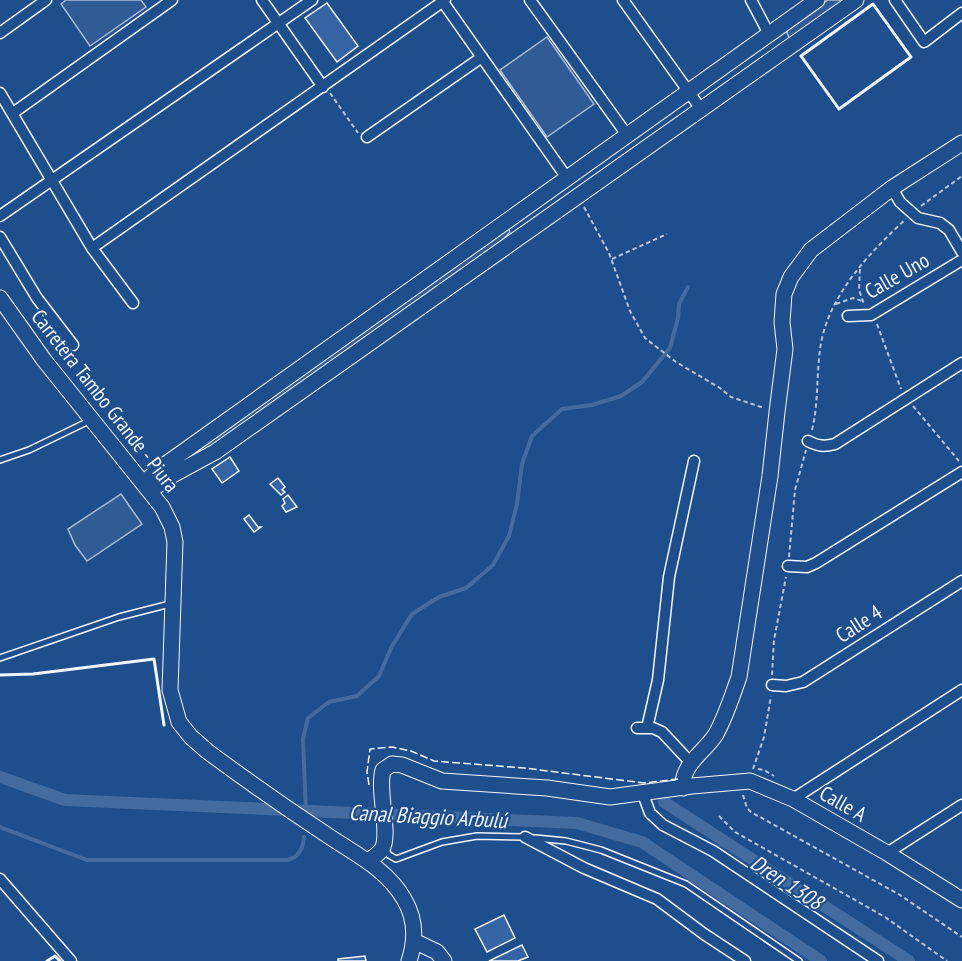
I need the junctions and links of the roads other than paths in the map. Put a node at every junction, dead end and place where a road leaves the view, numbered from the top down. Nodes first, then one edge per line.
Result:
1 (46, 0) edge
2 (172, 0) edge
3 (262, 0) edge
4 (312, 0) edge
5 (530, 0) edge
6 (751, 0) edge
7 (817, 0) edge
8 (856, 0) edge
9 (895, 0) edge
10 (444, 1) edge
11 (627, 1) edge
12 (962, 13) edge
13 (279, 23) junction
14 (0, 33) edge
15 (769, 34) junction
16 (482, 57) junction
17 (324, 87) junction
18 (689, 91) junction
19 (0, 93) edge
20 (701, 109) junction
21 (13, 112) junction
22 (627, 135) junction
23 (365, 138) road end
24 (962, 143) edge
25 (567, 178) junction
26 (53, 180) junction
27 (892, 188) junction
28 (0, 216) edge
29 (0, 237) edge
30 (92, 248) junction
31 (962, 252) edge
32 (962, 260) edge
33 (0, 298) edge
34 (133, 303) dead end
35 (848, 316) dead end
36 (74, 345) dead end
37 (962, 363) edge
38 (92, 419) junction
39 (808, 441) road end
40 (0, 460) edge
41 (694, 461) dead end
42 (962, 471) edge
43 (147, 487) junction
44 (788, 566) road end
45 (962, 581) edge
46 (172, 604) junction
47 (0, 658) edge
48 (772, 685) road end
49 (962, 690) edge
50 (691, 763) junction
51 (688, 787) junction
52 (643, 794) junction
53 (793, 799) junction
54 (962, 805) edge
55 (525, 837) junction
56 (384, 847) junction
57 (887, 853) junction
58 (367, 861) junction
59 (0, 879) edge
60 (962, 900) edge
61 (414, 941) junction
62 (71, 961) edge
63 (409, 961) edge
64 (444, 961) edge
65 (745, 961) edge
66 (799, 961) edge
67 (878, 961) edge

1 - 14 street
2 - 21 street
3 - 13 street
4 - 13 street
5 - 22 street
6 - 15 street
7 - 15 street
8 - 20 street
9 - 12 street
10 - 16 street
10 - 17 street
11 - 18 street
13 - 17 street
13 - 26 street
15 - 18 street
16 - 23 street
16 - 25 street
17 - 30 street
18 - 20 street
18 - 22 street
19 - 21 street
20 - 43 street
21 - 26 street
22 - 25 street
24 - 27 street
25 - 43 street
26 - 28 street
26 - 30 street
27 - 31 street
27 - 50 street
29 - 36 street
30 - 34 street
32 - 35 street, Calle Uno
33 - 38 street, Carretera Tambo Grande - Piura
37 - 39 street
38 - 40 lane
38 - 43 street, Carretera Tambo Grande - Piura
41 - 50 street
42 - 44 street
43 - 46 street, Carretera Tambo Grande - Piura
45 - 48 street, Calle 4
46 - 47 lane
46 - 58 street, Carretera Tambo Grande - Piura
49 - 53 street
50 - 51 street
51 - 52 street, Calle A
51 - 53 street, Calle A
52 - 56 street, Calle A
52 - 67 street
53 - 57 street, Calle A
54 - 57 street
55 - 56 lane
55 - 65 street
55 - 66 lane
56 - 58 street
57 - 60 street, Calle A
58 - 61 street, Carretera Tambo Grande - Piura
59 - 62 street
61 - 63 street
61 - 64 street

